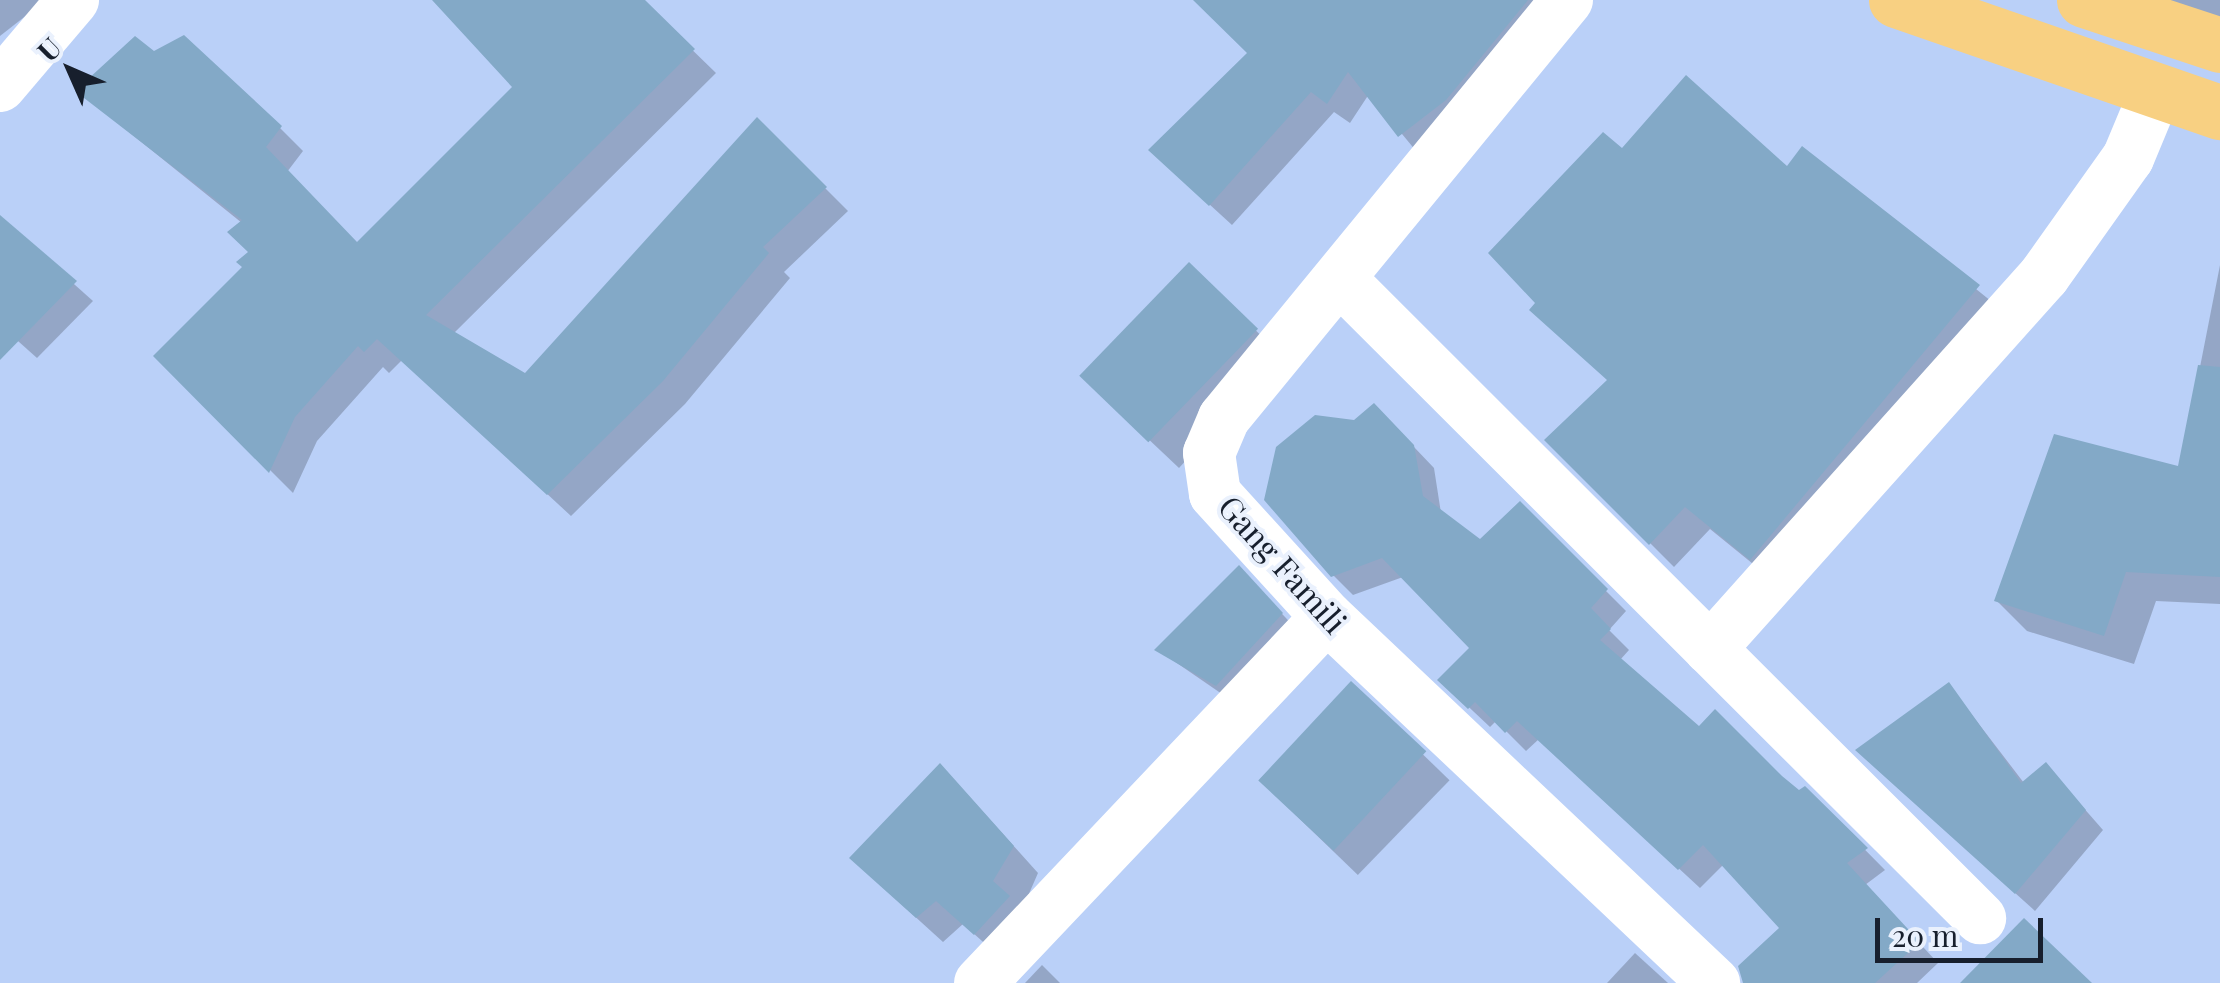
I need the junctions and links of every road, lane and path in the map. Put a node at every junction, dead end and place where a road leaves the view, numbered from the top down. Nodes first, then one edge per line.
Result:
1 (73, 0) edge
2 (1567, 0) edge
3 (1896, 0) edge
4 (2084, 0) edge
5 (2220, 45) edge
6 (0, 86) edge
7 (2155, 93) junction
8 (2220, 112) edge
9 (1342, 280) junction
10 (1328, 617) junction
11 (1710, 649) junction
12 (1980, 918) dead end
13 (980, 983) edge
14 (1714, 983) edge

1 - 6 street
2 - 9 street, Gang Famili
3 - 7 highway
4 - 5 highway
7 - 8 highway
7 - 11 street
9 - 10 street, Gang Famili
9 - 11 street
10 - 13 street
10 - 14 street, Gang Famili
11 - 12 street

